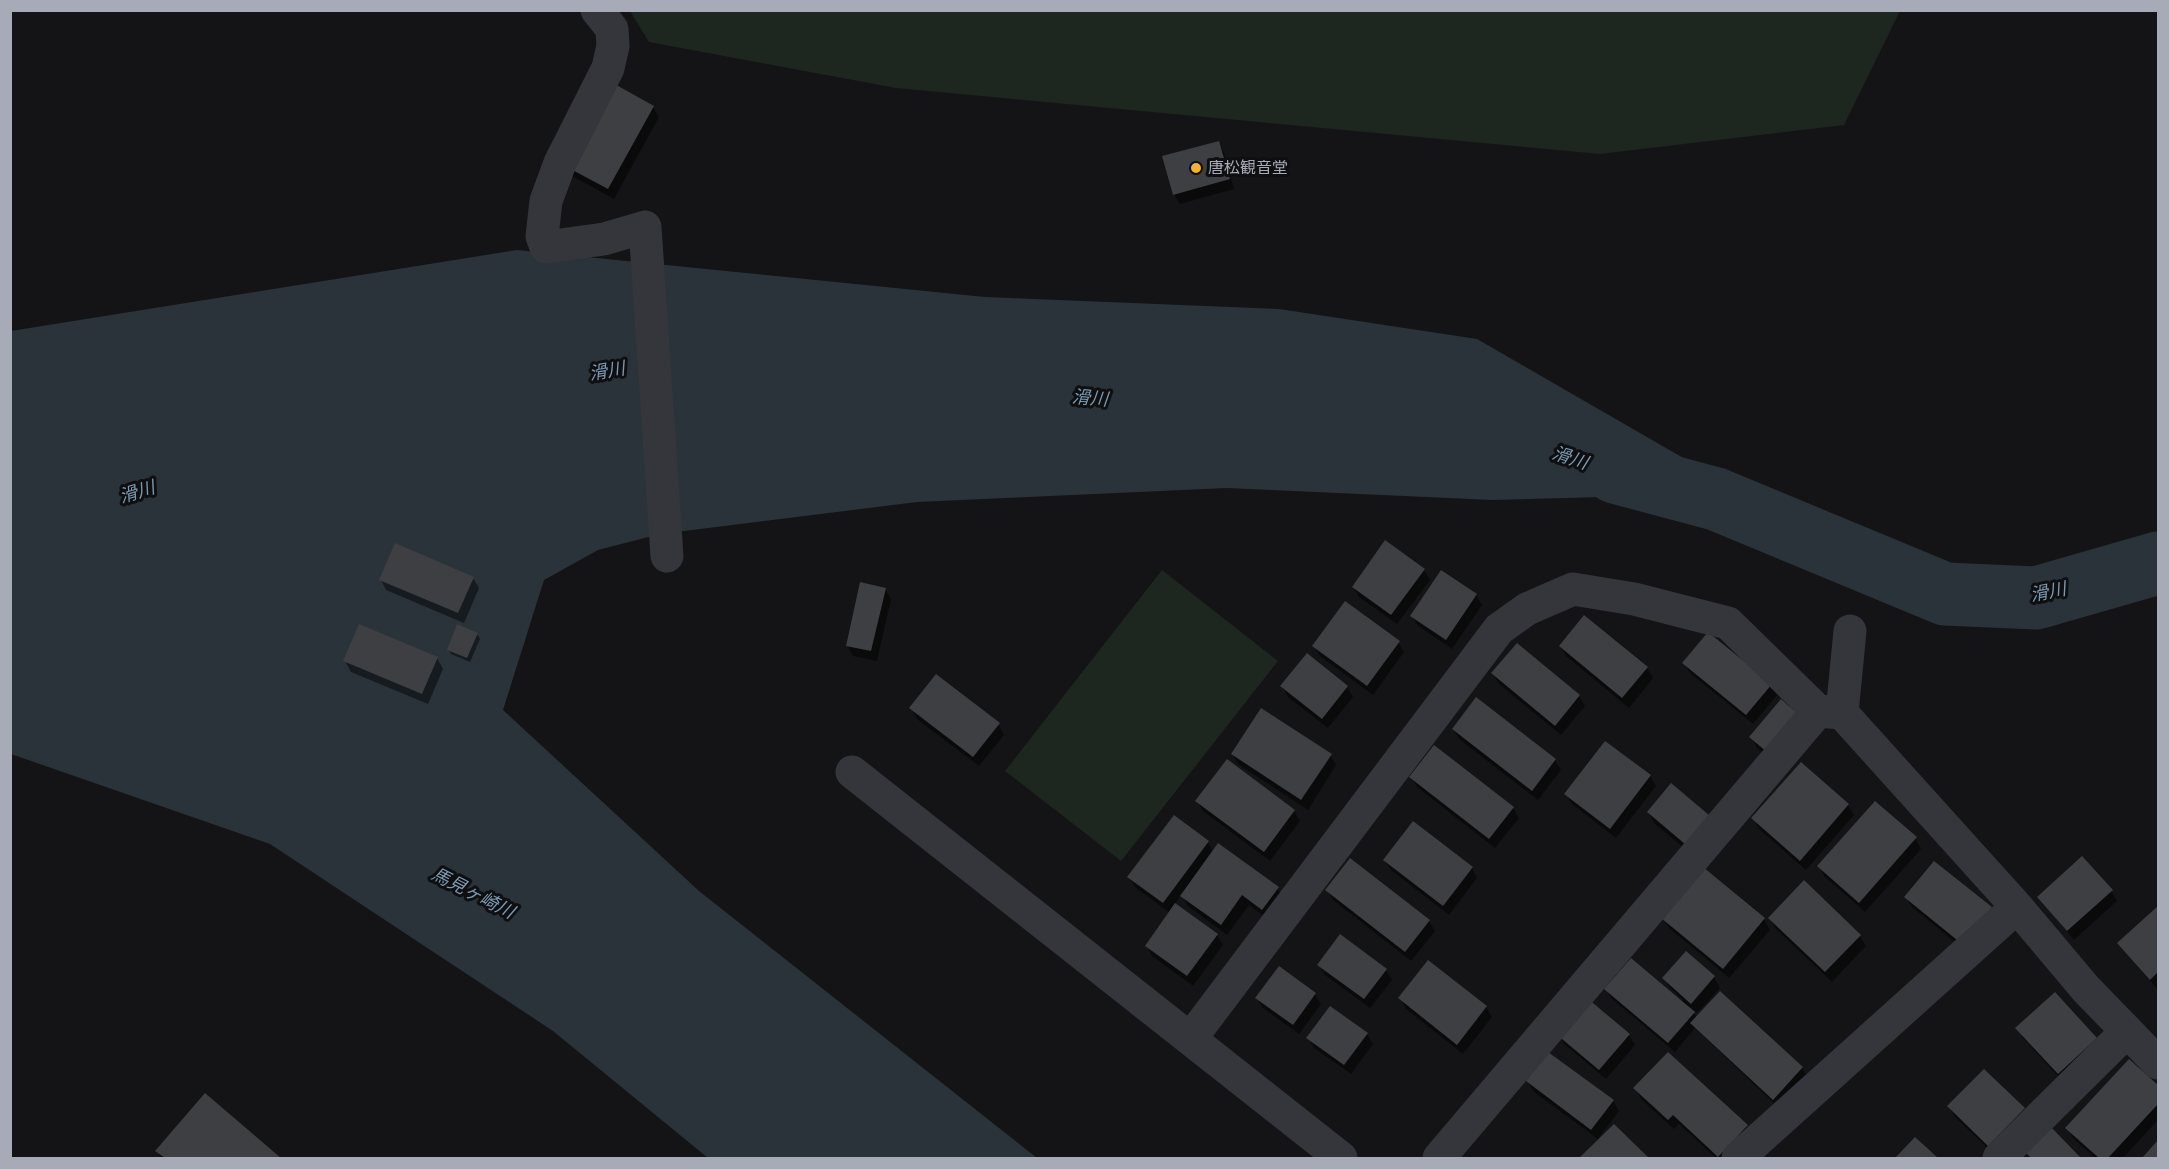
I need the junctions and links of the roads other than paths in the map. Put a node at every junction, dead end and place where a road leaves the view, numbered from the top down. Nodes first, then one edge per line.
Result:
1 (597, 10) edge
2 (668, 556) dead end
3 (1850, 631) dead end
4 (1830, 712) junction
5 (852, 772) dead end
6 (2017, 907) junction
7 (2127, 1031) junction
8 (1191, 1038) junction
9 (2158, 1063) edge
10 (1341, 1158) edge
11 (1439, 1158) edge
12 (1738, 1158) edge
13 (1999, 1158) edge

1 - 2 street
3 - 4 street
4 - 6 street
4 - 8 street
4 - 11 street
5 - 8 street
6 - 7 street
6 - 12 street
7 - 9 street
7 - 13 street
8 - 10 street

